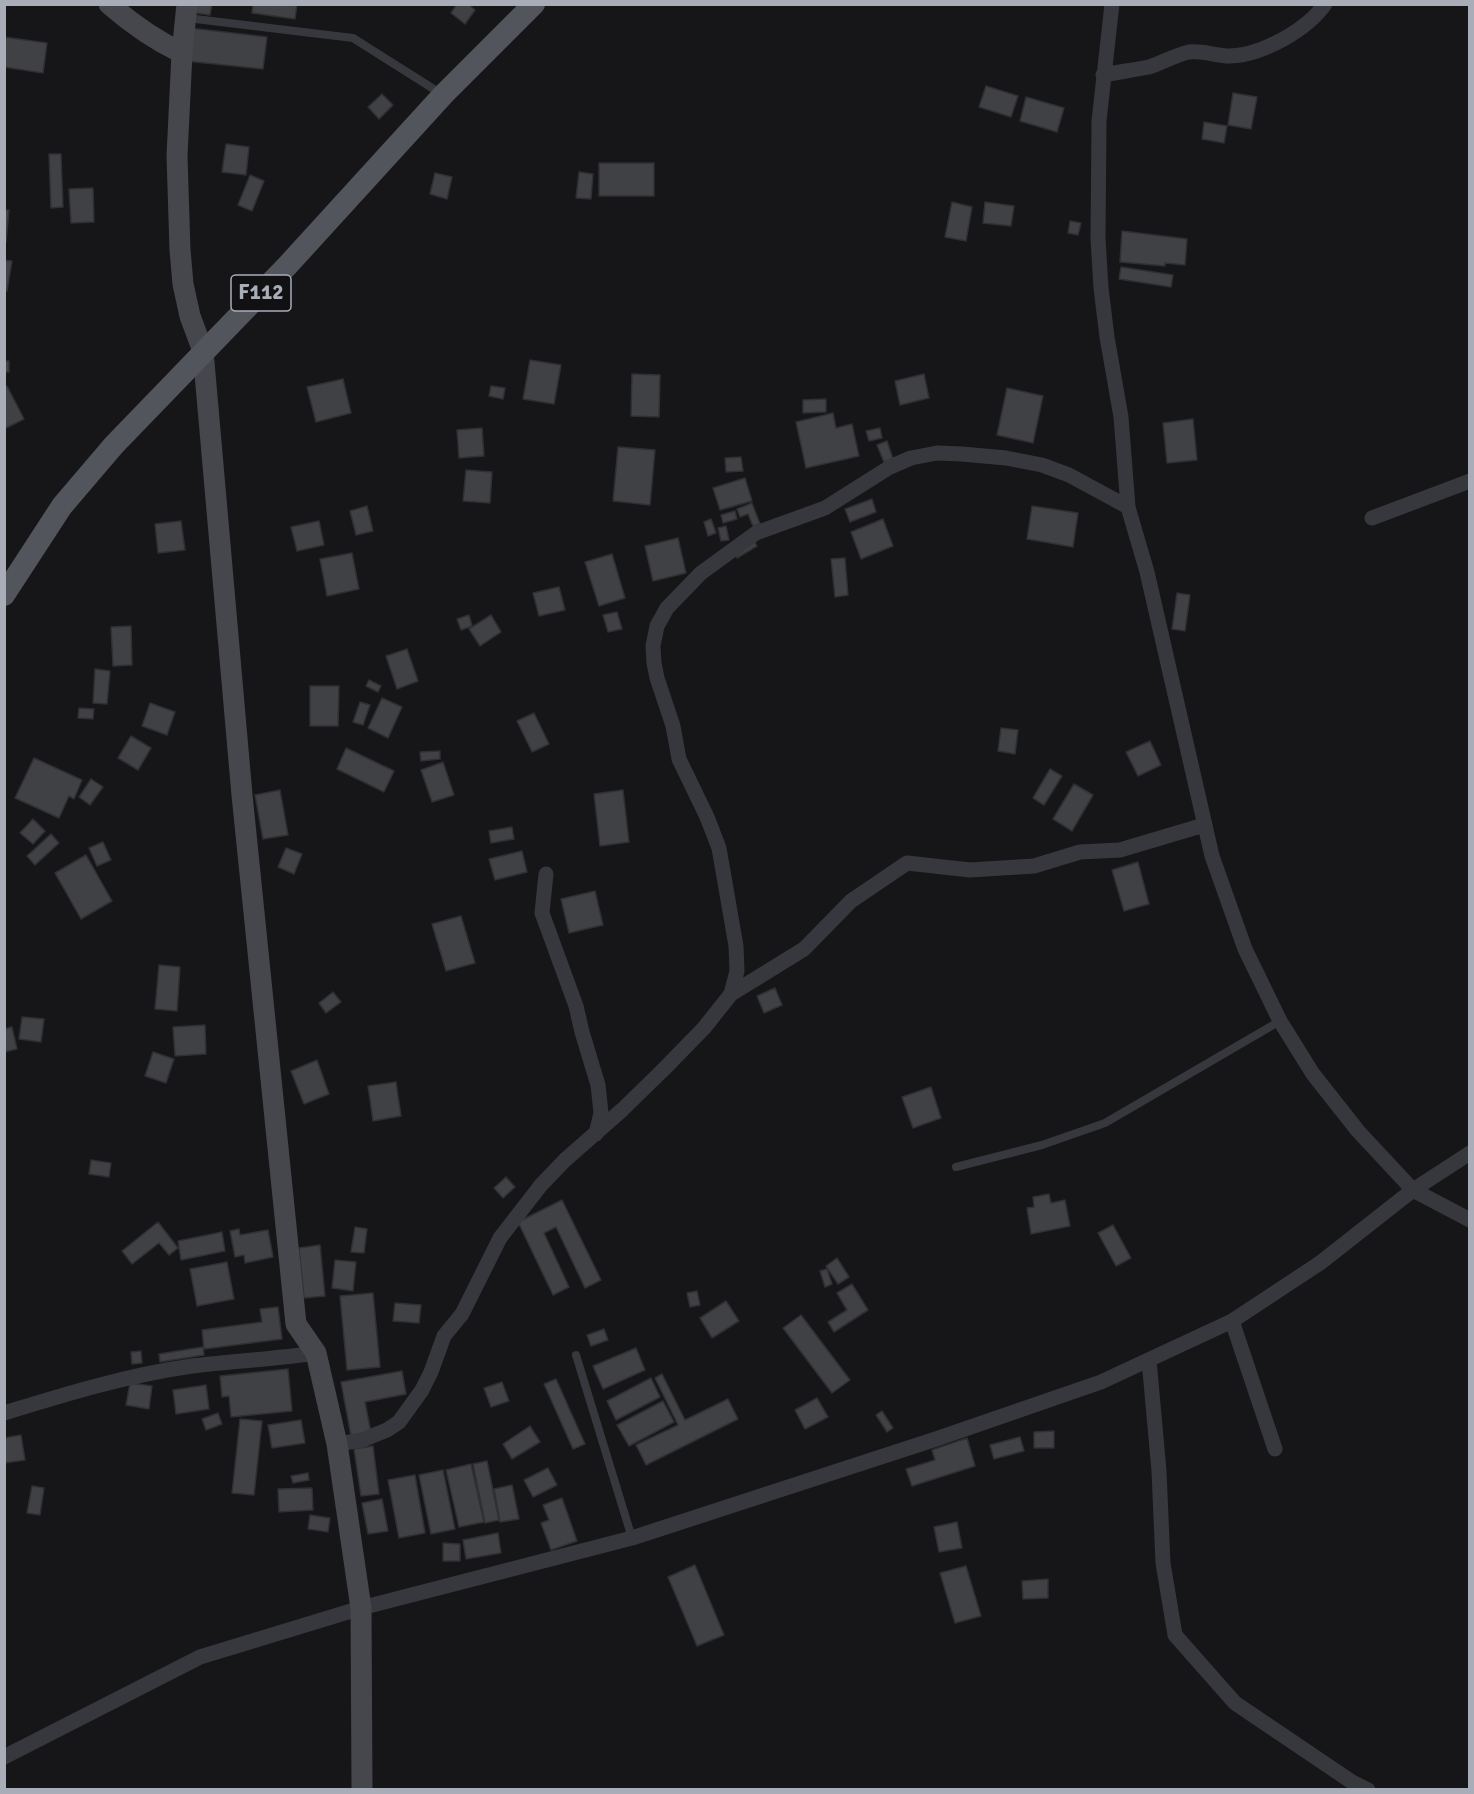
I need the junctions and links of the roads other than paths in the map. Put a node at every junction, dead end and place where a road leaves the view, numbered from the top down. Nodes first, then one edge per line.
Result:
1 (109, 4) edge
2 (534, 4) edge
3 (1112, 4) edge
4 (1325, 4) edge
5 (186, 11) edge
6 (182, 53) junction
7 (1103, 75) junction
8 (443, 95) junction
9 (203, 351) junction
10 (1470, 481) edge
11 (1128, 507) junction
12 (1372, 518) dead end
13 (4, 595) edge
14 (1204, 825) junction
15 (546, 874) dead end
16 (731, 994) junction
17 (1280, 1021) junction
18 (596, 1134) junction
19 (1470, 1153) edge
20 (956, 1167) dead end
21 (1413, 1190) junction
22 (1470, 1220) edge
23 (1232, 1321) junction
24 (316, 1353) junction
25 (576, 1355) dead end
26 (1149, 1360) junction
27 (4, 1413) edge
28 (337, 1444) junction
29 (1275, 1449) dead end
30 (632, 1538) junction
31 (361, 1608) junction
32 (4, 1757) edge
33 (362, 1790) edge
34 (1368, 1790) edge

1 - 6 street
2 - 8 main road, F112
3 - 7 street
4 - 7 street
5 - 6 street
5 - 8 lane
6 - 9 street
7 - 11 street
8 - 9 main road, F112
9 - 13 main road, F112
9 - 24 street
10 - 12 street
11 - 14 street
11 - 16 street
14 - 16 street
14 - 17 street
15 - 18 street
16 - 18 street
17 - 20 lane
17 - 21 street
18 - 28 street
19 - 21 street
21 - 22 street
21 - 23 street
23 - 26 street
23 - 29 street
24 - 27 street
24 - 28 street
25 - 30 lane
26 - 30 street
26 - 34 street
28 - 31 street
30 - 31 street
31 - 32 street
31 - 33 street

